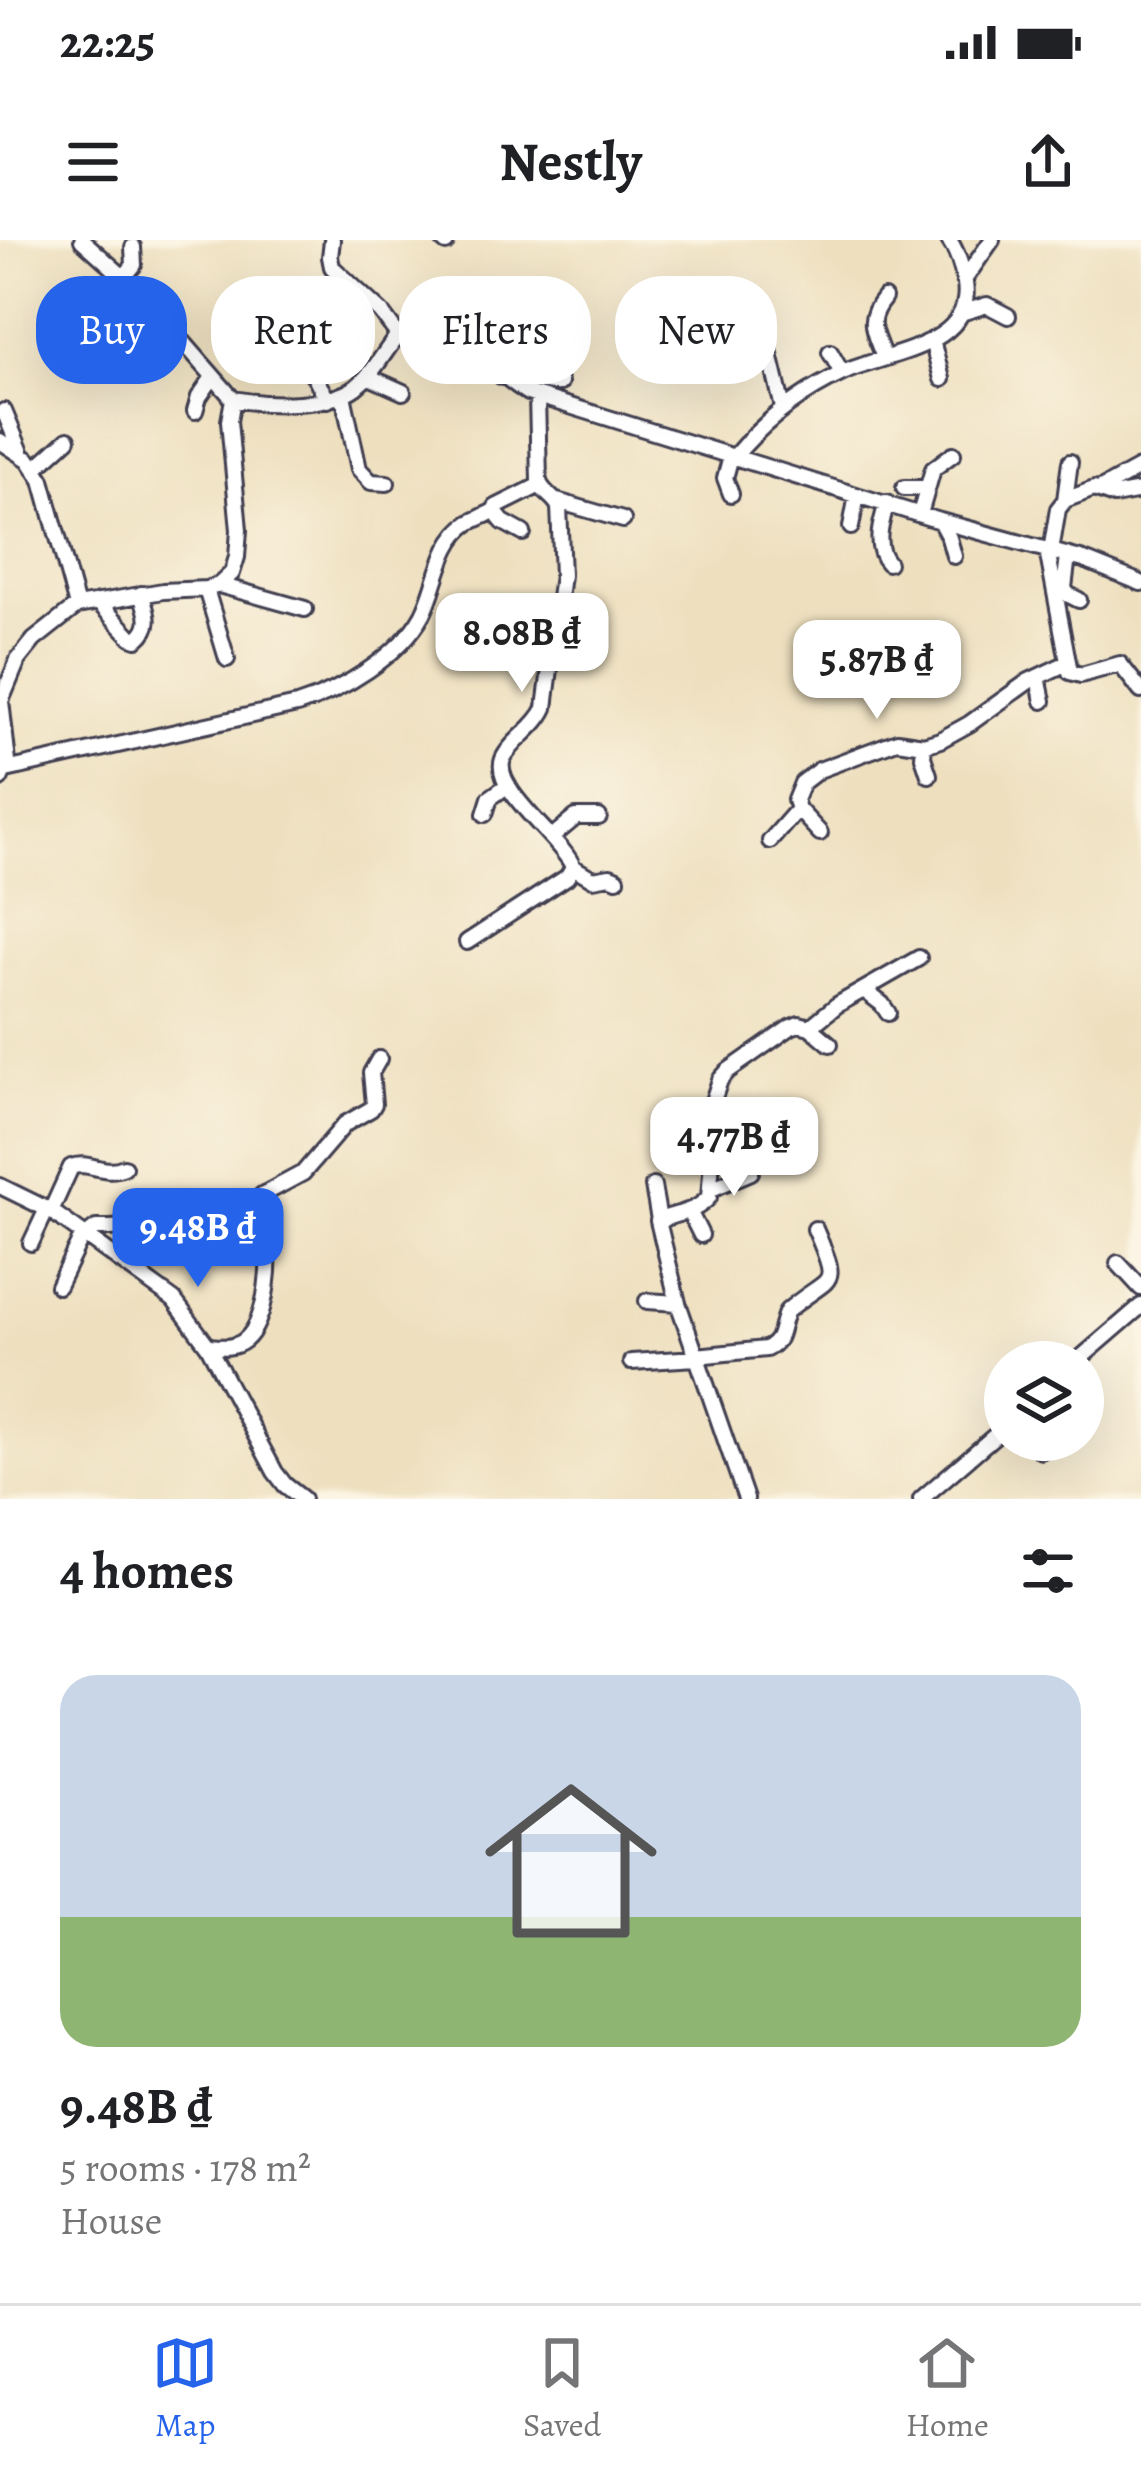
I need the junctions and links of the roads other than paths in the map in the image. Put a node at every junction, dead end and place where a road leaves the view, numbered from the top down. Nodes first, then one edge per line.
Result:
1 (82, 240) edge
2 (332, 240) edge
3 (949, 240) edge
4 (992, 240) edge
5 (133, 248) dead end
6 (123, 276) edge
7 (125, 276) edge
8 (964, 280) junction
9 (884, 298) dead end
10 (964, 312) junction
11 (1008, 316) dead end
12 (398, 335) joint
13 (932, 340) junction
14 (187, 346) edge
15 (830, 352) dead end
16 (884, 358) junction
17 (375, 365) edge
18 (842, 373) junction
19 (211, 375) edge
20 (211, 380) edge
21 (375, 380) edge
22 (942, 380) dead end
23 (777, 383) edge
24 (219, 384) edge
25 (324, 384) edge
26 (356, 384) edge
27 (513, 384) edge
28 (403, 392) dead end
29 (537, 396) junction
30 (336, 398) junction
31 (233, 399) junction
32 (783, 408) junction
33 (195, 410) dead end
34 (4, 411) dead end
35 (68, 439) dead end
36 (0, 441) edge
37 (21, 452) junction
38 (953, 454) dead end
39 (733, 456) junction
40 (1070, 462) dead end
41 (36, 468) junction
42 (1139, 468) edge
43 (387, 483) dead end
44 (540, 485) junction
45 (904, 488) dead end
46 (926, 488) junction
47 (1099, 490) junction
48 (1141, 491) edge
49 (731, 494) dead end
50 (857, 494) junction
51 (1065, 500) junction
52 (557, 501) junction
53 (887, 503) junction
54 (494, 512) junction
55 (920, 514) junction
56 (623, 520) dead end
57 (940, 521) junction
58 (851, 527) dead end
59 (523, 533) dead end
60 (1049, 550) junction
61 (954, 556) dead end
62 (1068, 556) junction
63 (888, 563) dead end
64 (1139, 580) edge
65 (212, 587) junction
66 (142, 594) junction
67 (1079, 600) dead end
68 (98, 602) junction
69 (76, 606) junction
70 (305, 609) dead end
71 (227, 659) dead end
72 (1067, 663) junction
73 (1038, 676) junction
74 (1141, 691) edge
75 (0, 701) edge
76 (1043, 701) dead end
77 (924, 745) junction
78 (3, 775) edge
79 (929, 775) dead end
80 (508, 785) junction
81 (798, 808) junction
82 (485, 814) dead end
83 (599, 817) dead end
84 (820, 833) dead end
85 (552, 837) junction
86 (770, 841) dead end
87 (573, 867) junction
88 (617, 879) dead end
89 (467, 942) dead end
90 (919, 958) dead end
91 (865, 991) junction
92 (888, 1013) dead end
93 (810, 1027) junction
94 (830, 1044) dead end
95 (379, 1059) dead end
96 (124, 1167) dead end
97 (752, 1172) dead end
98 (0, 1186) edge
99 (653, 1186) dead end
100 (711, 1190) junction
101 (49, 1210) junction
102 (689, 1211) junction
103 (140, 1214) dead end
104 (659, 1220) junction
105 (815, 1229) dead end
106 (84, 1235) junction
107 (701, 1235) dead end
108 (31, 1243) dead end
109 (1118, 1263) dead end
110 (58, 1286) dead end
111 (1141, 1288) edge
112 (647, 1301) dead end
113 (678, 1303) junction
114 (1141, 1306) edge
115 (1100, 1341) edge
116 (208, 1346) junction
117 (696, 1357) junction
118 (631, 1362) dead end
119 (984, 1445) edge
120 (303, 1499) edge
121 (746, 1499) edge
122 (921, 1499) edge

1 - 6 street
2 - 12 street
3 - 8 street
4 - 8 street
5 - 7 street
8 - 10 street
9 - 16 street
10 - 11 street
10 - 13 street
12 - 17 street
13 - 16 street
13 - 22 street
14 - 19 street
15 - 18 street
16 - 18 street
18 - 32 street
20 - 33 street
21 - 28 street
23 - 32 street
24 - 31 street
25 - 30 street
26 - 30 street
27 - 29 street
29 - 39 street
29 - 44 street
30 - 31 street
30 - 43 street
31 - 65 street
32 - 39 street
34 - 37 street
35 - 41 street
36 - 37 street
37 - 41 street
38 - 46 street
39 - 49 street
39 - 50 street
40 - 51 street
41 - 69 street
42 - 47 street
44 - 52 street
44 - 54 street
45 - 46 street
46 - 55 street
47 - 48 street
47 - 51 street
50 - 53 street
50 - 58 street
51 - 60 street
52 - 56 street
52 - 80 street
53 - 55 street
53 - 63 street
54 - 59 street
54 - 78 street
55 - 57 street
57 - 60 street
57 - 61 street
60 - 62 street
60 - 72 street
62 - 64 street
62 - 67 street
65 - 66 street
65 - 70 street
65 - 71 street
66 - 68 street
66 - 68 street
68 - 69 street
69 - 75 street
72 - 73 street
72 - 74 street
73 - 76 street
73 - 77 street
75 - 78 street
77 - 79 street
77 - 81 street
80 - 82 street
80 - 85 street
81 - 84 street
81 - 86 street
83 - 85 street
85 - 87 street
87 - 88 street
87 - 89 street
90 - 91 street
91 - 92 street
91 - 93 street
93 - 94 street
93 - 100 street
95 - 116 street
96 - 101 street
97 - 100 street
98 - 101 street
99 - 104 street
100 - 102 street
101 - 106 street
101 - 108 street
102 - 104 street
102 - 107 street
103 - 106 street
104 - 113 street
105 - 117 street
106 - 110 street
106 - 116 street
109 - 111 street
112 - 113 street
113 - 117 street
114 - 115 street
116 - 120 street
117 - 118 street
117 - 121 street
119 - 122 street

